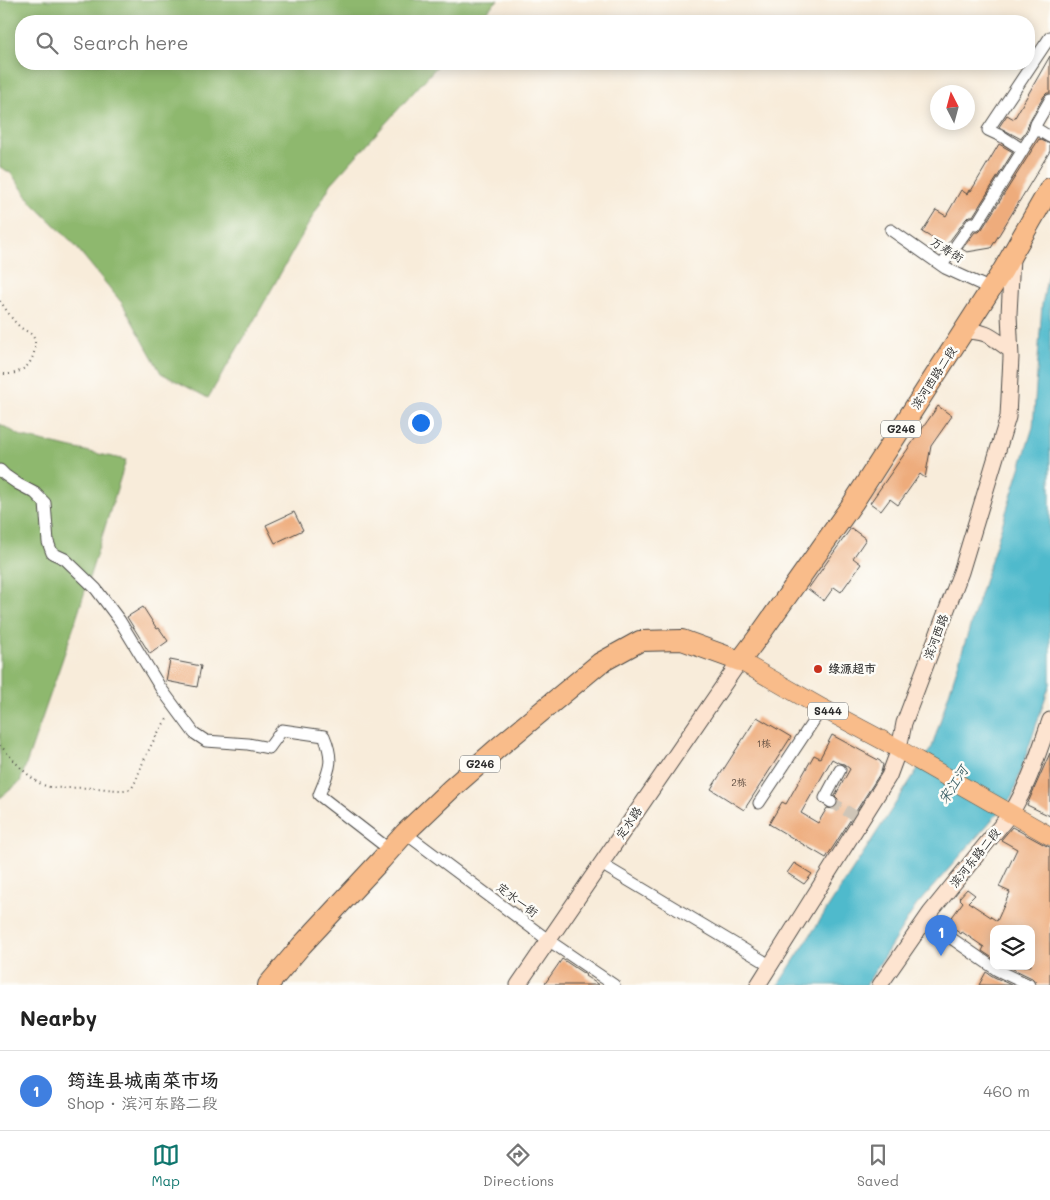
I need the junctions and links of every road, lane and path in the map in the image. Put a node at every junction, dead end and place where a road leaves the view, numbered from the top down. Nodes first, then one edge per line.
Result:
1 (1050, 37) edge
2 (1035, 60) edge
3 (1028, 70) edge
4 (1050, 100) edge
5 (1035, 128) junction
6 (1050, 137) edge
7 (1023, 150) junction
8 (1050, 188) edge
9 (892, 230) dead end
10 (1012, 255) junction
11 (942, 265) junction
12 (991, 289) junction
13 (0, 301) edge
14 (964, 331) junction
15 (1010, 350) junction
16 (0, 373) edge
17 (0, 470) edge
18 (740, 661) junction
19 (822, 708) junction
20 (177, 709) junction
21 (1050, 720) edge
22 (0, 745) edge
23 (899, 748) junction
24 (840, 770) dead end
25 (831, 802) dead end
26 (759, 803) dead end
27 (1011, 813) junction
28 (405, 833) junction
29 (1050, 836) edge
30 (390, 850) junction
31 (601, 864) junction
32 (925, 920) junction
33 (548, 940) junction
34 (770, 965) junction
35 (268, 985) edge
36 (518, 985) edge
37 (614, 985) edge
38 (758, 985) edge
39 (880, 985) edge
40 (1028, 985) edge

1 - 2 street
3 - 7 street
4 - 5 street
5 - 6 street
5 - 7 street
7 - 11 street
8 - 10 highway, 滨河西路二段 / G246
9 - 11 street, 万寿街
10 - 12 highway, 滨河西路二段 / G246
10 - 15 street, 滨河西路
11 - 12 street, 万寿街
12 - 14 highway, 滨河西路二段 / G246
13 - 16 path
14 - 15 street
14 - 18 highway, 滨河西路二段 / G246
15 - 23 street, 滨河西路
17 - 20 street
18 - 19 main road, S444
18 - 28 highway, G246
18 - 31 street, 定水路
19 - 23 main road, S444
19 - 26 street
20 - 22 path
20 - 30 street
21 - 27 street, 滨河东路二段
23 - 27 main road, S444
23 - 34 street, 滨河西路
24 - 25 street
27 - 29 main road, S444
27 - 32 street, 滨河东路二段
28 - 30 highway, G246
28 - 33 street, 定水一街
30 - 35 highway, G246
31 - 33 street, 定水路
31 - 34 street
32 - 39 street, 滨河东路二段
32 - 40 street
33 - 36 street, 定水路
33 - 37 street, 定水一街
34 - 38 street, 滨河西路

